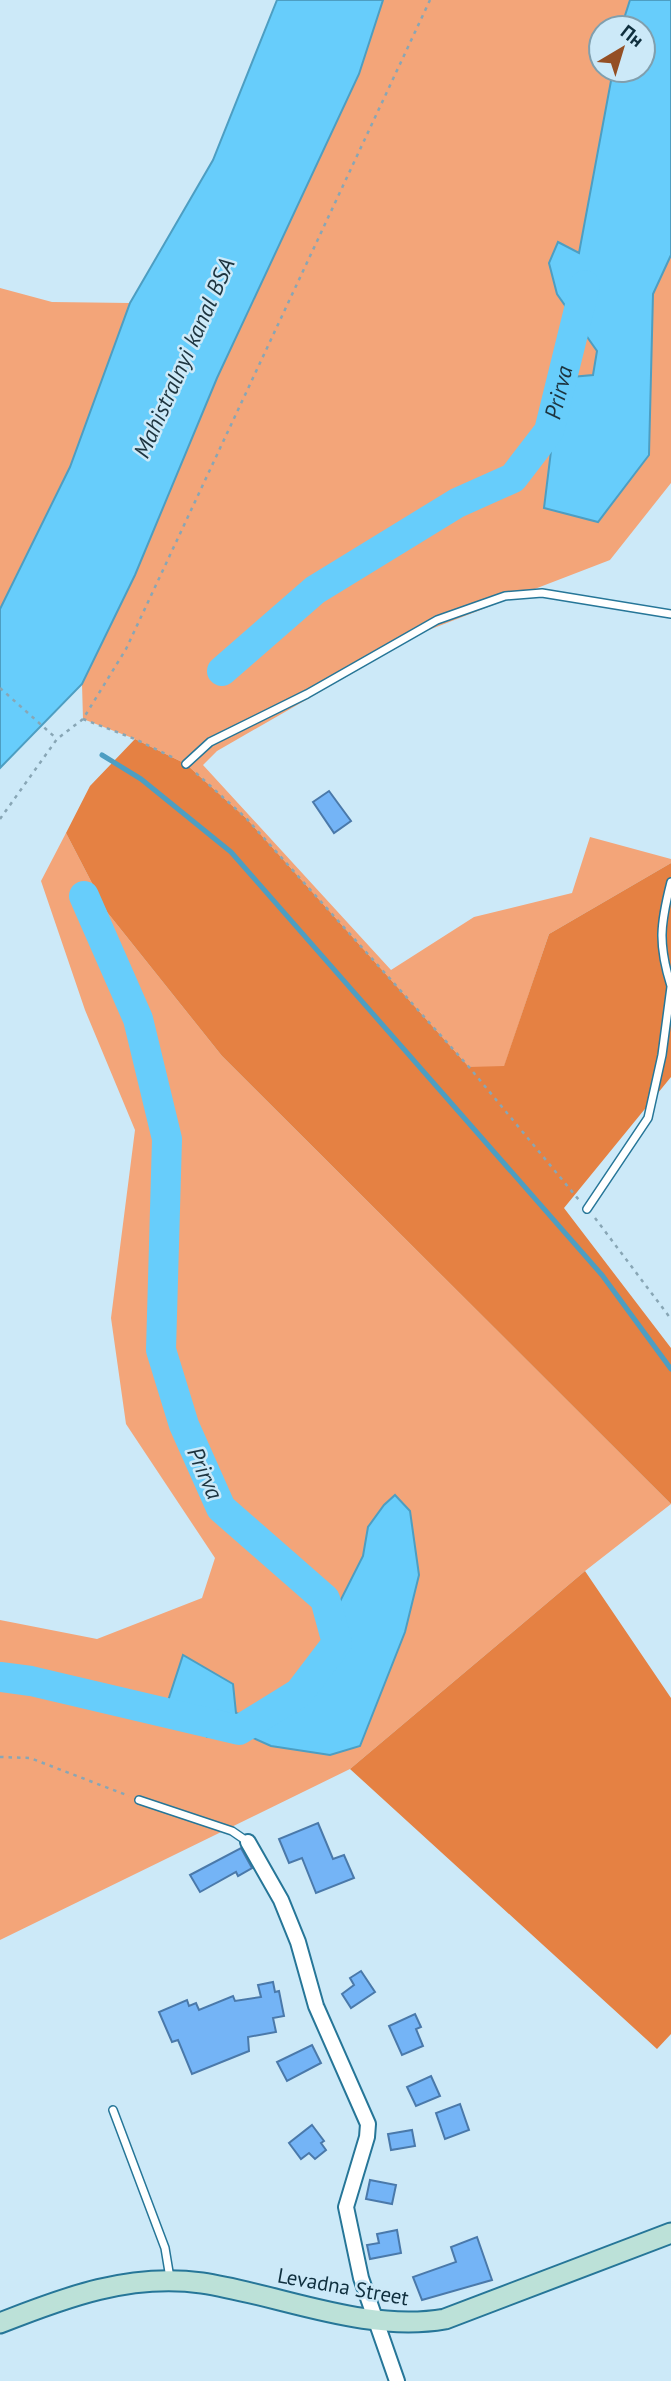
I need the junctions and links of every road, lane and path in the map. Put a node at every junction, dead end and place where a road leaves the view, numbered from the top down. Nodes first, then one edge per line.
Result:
1 (430, 0) edge
2 (671, 614) edge
3 (0, 688) edge
4 (83, 719) junction
5 (57, 739) junction
6 (186, 765) junction
7 (0, 819) edge
8 (671, 882) edge
9 (671, 986) edge
10 (587, 1209) junction
11 (671, 1319) edge
12 (0, 1757) edge
13 (139, 1800) joint
14 (248, 1842) joint
15 (113, 2110) dead end
16 (671, 2234) edge
17 (171, 2281) junction
18 (375, 2319) junction
19 (0, 2323) edge
20 (397, 2381) edge

1 - 4 path
2 - 6 lane
3 - 5 path
4 - 5 path
4 - 6 path
5 - 7 path
6 - 10 path
8 - 9 lane
9 - 10 lane
10 - 11 path
12 - 13 path
13 - 14 lane
14 - 18 street
15 - 17 lane
16 - 18 street, Levadna Street
17 - 18 street, Levadna Street
17 - 19 street, Levadna Street
18 - 20 street

